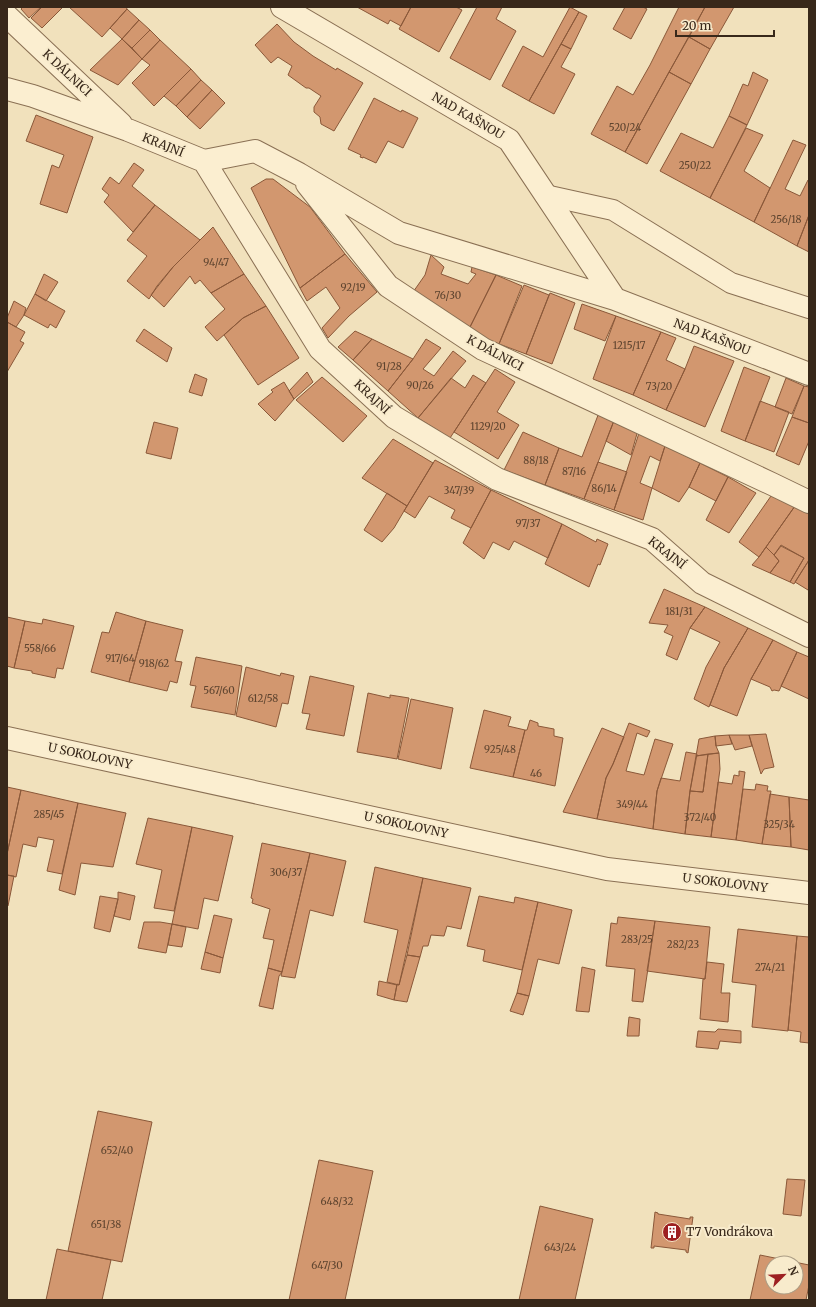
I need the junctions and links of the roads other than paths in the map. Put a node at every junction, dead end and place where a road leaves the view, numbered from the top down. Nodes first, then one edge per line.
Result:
1 (282, 7) edge
2 (7, 16) edge
3 (7, 89) edge
4 (128, 130) junction
5 (204, 161) junction
6 (299, 174) junction
7 (545, 194) junction
8 (615, 299) junction
9 (809, 308) edge
10 (809, 374) edge
11 (809, 502) edge
12 (809, 636) edge
13 (7, 738) edge
14 (809, 893) edge

1 - 7 street, NAD KAŠNOU
2 - 4 street, K DÁLNICI
3 - 4 street, KRAJNÍ
4 - 5 street, KRAJNÍ
5 - 6 street, K DÁLNICI
5 - 12 street, KRAJNÍ
6 - 8 street, NAD KAŠNOU
6 - 11 street, K DÁLNICI
7 - 8 street, NAD KAŠNOU
7 - 9 lane
8 - 10 street, NAD KAŠNOU
13 - 14 street, U SOKOLOVNY

